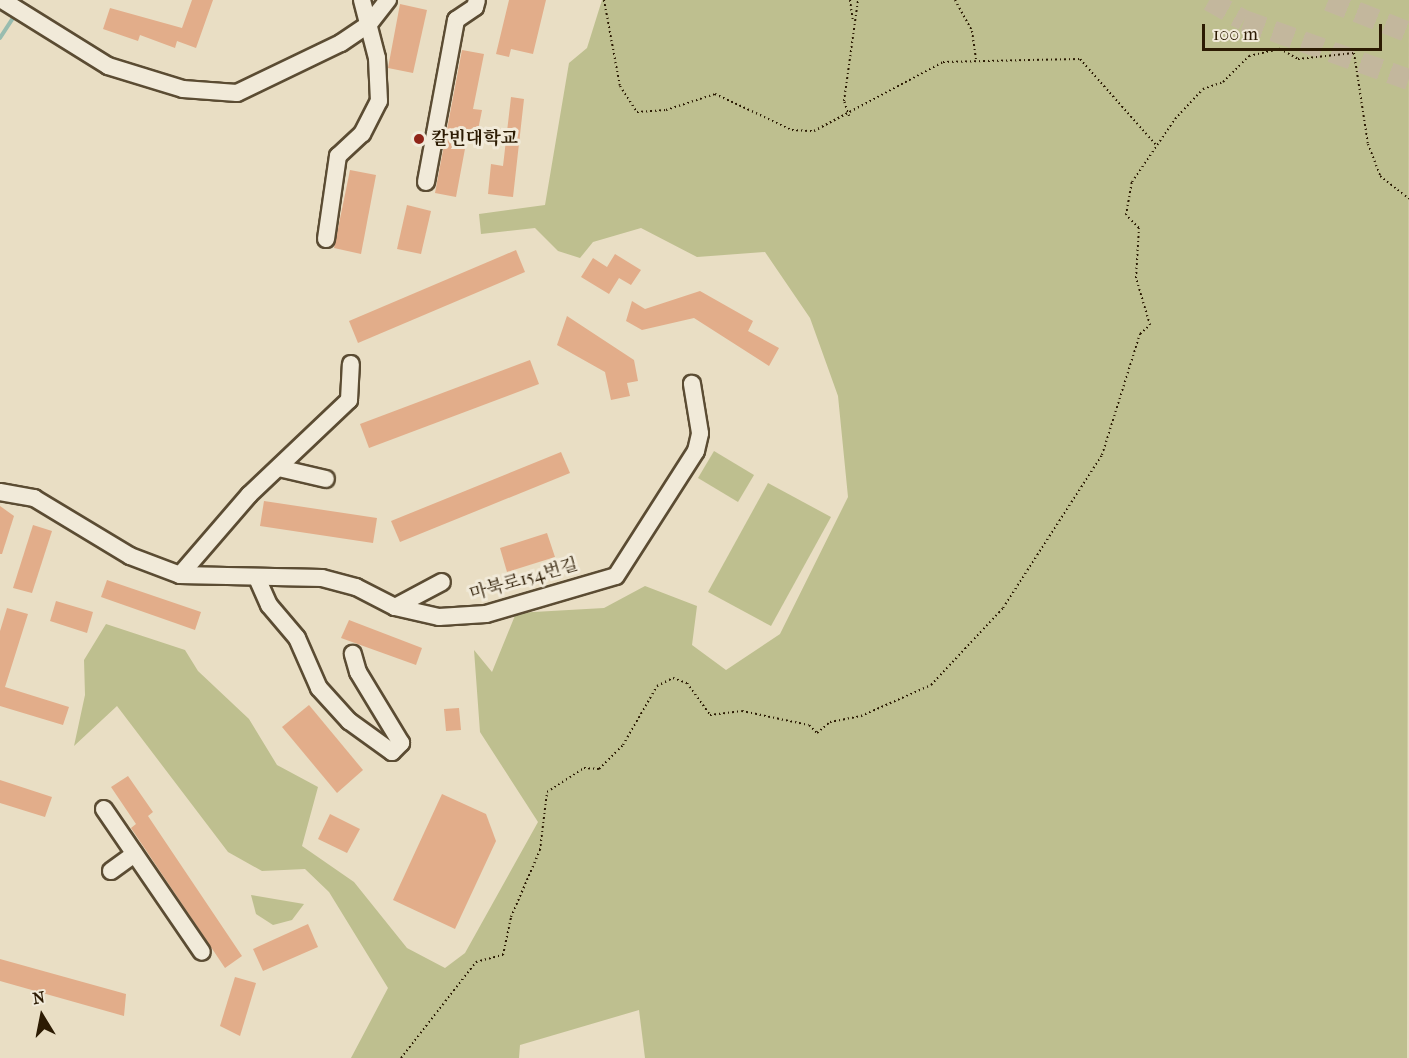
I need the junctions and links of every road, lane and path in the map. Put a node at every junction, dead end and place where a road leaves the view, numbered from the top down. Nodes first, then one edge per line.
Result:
1 (362, 0) edge
2 (388, 0) edge
3 (477, 0) edge
4 (604, 0) edge
5 (850, 0) edge
6 (858, 0) edge
7 (955, 0) edge
8 (12, 7) edge
9 (369, 24) junction
10 (854, 28) junction
11 (976, 60) junction
12 (849, 116) junction
13 (1156, 145) junction
14 (426, 182) dead end
15 (1409, 199) edge
16 (326, 239) dead end
17 (351, 364) dead end
18 (692, 384) dead end
19 (279, 468) junction
20 (326, 479) dead end
21 (0, 492) edge
22 (180, 575) junction
23 (257, 578) junction
24 (441, 582) dead end
25 (395, 607) junction
26 (353, 654) dead end
27 (104, 809) dead end
28 (134, 855) junction
29 (111, 871) dead end
30 (202, 952) dead end
31 (401, 1058) edge

1 - 9 street
2 - 9 street
3 - 14 street
4 - 12 path
5 - 10 path
6 - 10 path
7 - 11 path
8 - 9 street
9 - 16 street
10 - 12 path
11 - 12 path
11 - 13 path
13 - 15 path
13 - 31 path
17 - 19 street
18 - 25 street, 마북로154번길
19 - 20 street
19 - 22 street
21 - 22 street, 마북로154번길
22 - 23 street, 마북로154번길
23 - 25 street, 마북로154번길
23 - 26 street
24 - 25 street
27 - 28 street
28 - 29 street
28 - 30 street

